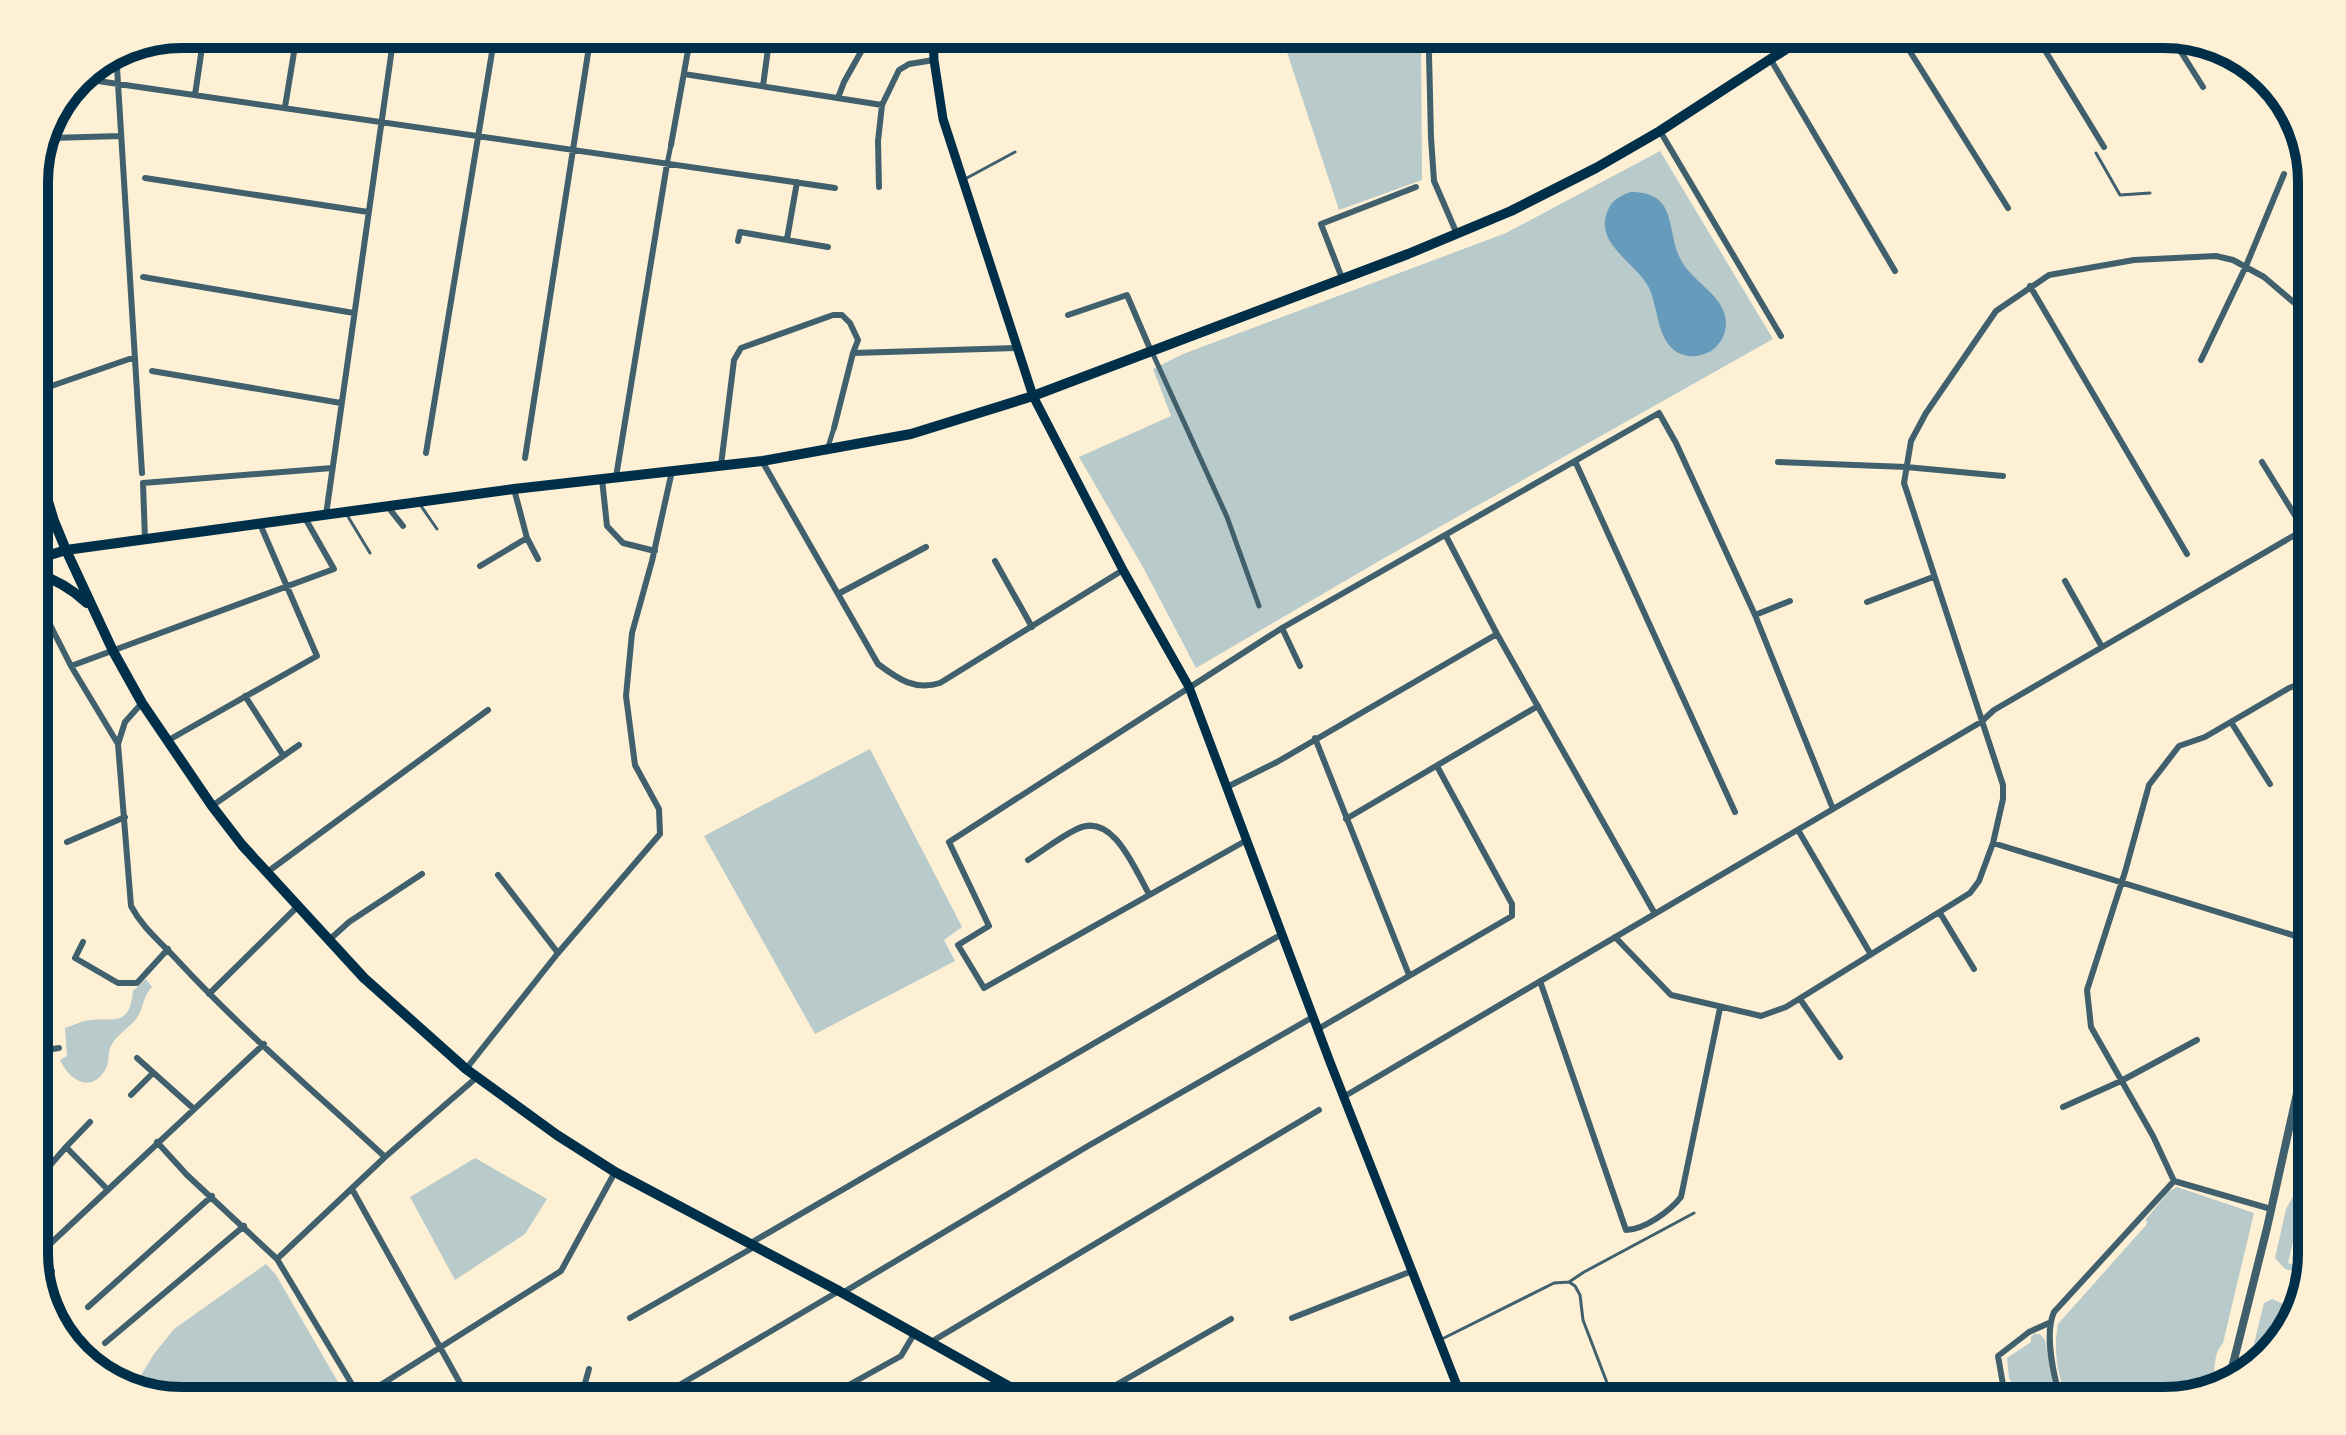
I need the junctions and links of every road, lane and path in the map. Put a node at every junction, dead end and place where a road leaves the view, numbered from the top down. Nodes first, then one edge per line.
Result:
1 (202, 48) edge
2 (295, 48) edge
3 (392, 48) edge
4 (493, 48) edge
5 (589, 48) edge
6 (689, 48) edge
7 (768, 48) edge
8 (863, 48) edge
9 (934, 48) edge
10 (1430, 48) edge
11 (1789, 48) edge
12 (1908, 48) edge
13 (2044, 48) edge
14 (2179, 49) edge
15 (934, 60) junction
16 (1771, 60) junction
17 (117, 65) edge
18 (684, 74) junction
19 (95, 81) edge
20 (118, 84) junction
21 (763, 86) junction
22 (2203, 87) dead end
23 (195, 95) junction
24 (838, 98) junction
25 (882, 105) junction
26 (285, 107) junction
27 (381, 122) junction
28 (1660, 131) junction
29 (121, 136) junction
30 (478, 136) junction
31 (56, 138) edge
32 (671, 145) joint
33 (2104, 147) dead end
34 (572, 150) junction
35 (1015, 152) dead end
36 (2096, 153) dead end
37 (667, 164) junction
38 (2284, 174) dead end
39 (145, 178) dead end
40 (963, 180) junction
41 (797, 182) junction
42 (879, 187) dead end
43 (1416, 187) dead end
44 (835, 188) dead end
45 (2150, 193) dead end
46 (2008, 208) dead end
47 (368, 212) junction
48 (1457, 234) junction
49 (787, 239) junction
50 (738, 241) dead end
51 (828, 247) dead end
52 (2246, 266) junction
53 (1895, 271) dead end
54 (143, 277) dead end
55 (1342, 278) junction
56 (2030, 286) junction
57 (2298, 305) edge
58 (354, 313) junction
59 (1068, 315) dead end
60 (1781, 336) dead end
61 (1016, 348) junction
62 (1151, 351) junction
63 (853, 353) junction
64 (135, 357) junction
65 (2201, 360) dead end
66 (152, 371) dead end
67 (48, 387) edge
68 (1033, 396) junction
69 (341, 403) junction
70 (834, 428) joint
71 (827, 451) junction
72 (426, 453) dead end
73 (525, 458) dead end
74 (762, 461) junction
75 (1575, 461) junction
76 (1778, 462) dead end
77 (2262, 462) dead end
78 (721, 465) junction
79 (1906, 467) junction
80 (332, 468) junction
81 (672, 471) junction
82 (142, 473) joint
83 (2003, 476) dead end
84 (616, 477) junction
85 (602, 479) junction
86 (143, 483) junction
87 (514, 489) junction
88 (418, 502) junction
89 (48, 503) edge
90 (388, 506) junction
91 (345, 513) junction
92 (326, 515) junction
93 (305, 518) junction
94 (2298, 520) edge
95 (260, 524) junction
96 (403, 526) dead end
97 (437, 529) dead end
98 (2298, 533) edge
99 (1446, 536) junction
100 (527, 538) junction
101 (145, 540) junction
102 (926, 547) dead end
103 (66, 550) junction
104 (655, 551) junction
105 (370, 553) dead end
106 (2187, 554) dead end
107 (48, 556) edge
108 (538, 559) dead end
109 (995, 561) dead end
110 (480, 566) dead end
111 (1123, 570) junction
112 (48, 576) edge
113 (1933, 577) junction
114 (2065, 581) dead end
115 (287, 586) junction
116 (838, 594) junction
117 (1790, 601) dead end
118 (1867, 602) dead end
119 (1259, 606) dead end
120 (92, 607) junction
121 (1755, 615) junction
122 (48, 621) edge
123 (1032, 627) junction
124 (1282, 628) junction
125 (1497, 634) junction
126 (2102, 647) junction
127 (113, 651) junction
128 (71, 666) junction
129 (1300, 666) dead end
130 (2298, 684) edge
131 (1189, 687) junction
132 (245, 696) junction
133 (142, 703) junction
134 (1538, 706) junction
135 (488, 710) dead end
136 (1981, 722) junction
137 (2231, 722) junction
138 (1315, 738) junction
139 (167, 741) junction
140 (118, 744) junction
141 (299, 745) dead end
142 (283, 755) junction
143 (1438, 768) junction
144 (2270, 784) dead end
145 (1227, 787) junction
146 (212, 806) junction
147 (1833, 809) junction
148 (1735, 812) dead end
149 (125, 817) junction
150 (1346, 819) junction
151 (1798, 830) junction
152 (1247, 840) junction
153 (67, 842) dead end
154 (1993, 843) junction
155 (1028, 860) dead end
156 (266, 873) junction
157 (422, 874) dead end
158 (498, 875) dead end
159 (2121, 883) junction
160 (1149, 894) junction
161 (297, 907) junction
162 (1940, 913) junction
163 (1655, 914) junction
164 (1282, 934) junction
165 (1615, 937) junction
166 (2298, 937) edge
167 (328, 941) junction
168 (83, 942) dead end
169 (168, 949) junction
170 (558, 953) junction
171 (1870, 953) junction
172 (1974, 969) dead end
173 (1409, 975) junction
174 (1540, 981) junction
175 (209, 994) junction
176 (1800, 999) junction
177 (1720, 1008) junction
178 (1313, 1017) junction
179 (1318, 1029) junction
180 (2197, 1040) dead end
181 (264, 1044) junction
182 (59, 1048) dead end
183 (48, 1049) edge
184 (1840, 1057) dead end
185 (137, 1058) dead end
186 (466, 1069) junction
187 (153, 1073) junction
188 (476, 1078) junction
189 (2121, 1081) junction
190 (2298, 1088) edge
191 (131, 1095) dead end
192 (1345, 1096) junction
193 (2063, 1107) dead end
194 (194, 1109) junction
195 (1319, 1110) dead end
196 (90, 1122) dead end
197 (157, 1142) junction
198 (66, 1147) junction
199 (385, 1157) junction
200 (48, 1168) edge
201 (615, 1172) junction
202 (2174, 1181) junction
203 (352, 1189) junction
204 (108, 1190) junction
205 (212, 1196) junction
206 (2271, 1209) junction
207 (1694, 1213) dead end
208 (244, 1226) junction
209 (48, 1246) edge
210 (751, 1246) junction
211 (277, 1259) junction
212 (1412, 1271) junction
213 (1569, 1282) junction
214 (840, 1292) junction
215 (88, 1307) dead end
216 (630, 1318) dead end
217 (1292, 1318) dead end
218 (1231, 1319) dead end
219 (2049, 1323) junction
220 (914, 1334) junction
221 (1439, 1340) junction
222 (931, 1342) junction
223 (105, 1343) dead end
224 (441, 1347) junction
225 (2232, 1368) edge
226 (589, 1369) dead end
227 (353, 1387) edge
228 (381, 1387) edge
229 (462, 1387) edge
230 (584, 1387) edge
231 (676, 1387) edge
232 (845, 1387) edge
233 (1010, 1387) edge
234 (1112, 1387) edge
235 (1458, 1387) edge
236 (1609, 1387) edge
237 (2003, 1387) edge
238 (2059, 1387) edge

1 - 23 street
2 - 26 street
3 - 27 street
4 - 30 street
5 - 34 street
6 - 18 street
7 - 21 street
8 - 24 street
9 - 15 main road
10 - 48 street
11 - 16 main road
12 - 46 street
13 - 33 street
14 - 22 street
15 - 25 street
15 - 40 main road
16 - 28 main road
16 - 53 street
17 - 20 street
18 - 21 street
18 - 32 street
19 - 20 street
20 - 23 street
20 - 29 street
21 - 24 street
23 - 26 street
24 - 25 street
25 - 42 street
26 - 27 street
27 - 30 street
27 - 47 street
28 - 48 main road
28 - 60 street
29 - 31 street
29 - 64 street
30 - 34 street
30 - 72 street
32 - 37 street
34 - 37 street
34 - 73 street
35 - 40 lane
36 - 45 lane
37 - 41 street
37 - 84 street
38 - 52 street
39 - 47 street
40 - 61 main road
41 - 44 street
41 - 49 street
43 - 55 street
47 - 58 street
48 - 55 main road
49 - 50 street
49 - 51 street
52 - 56 street
52 - 57 street
52 - 65 street
54 - 58 street
55 - 62 main road
56 - 79 street
56 - 106 street
58 - 69 street
59 - 62 street
61 - 63 street
61 - 68 main road
62 - 68 main road
62 - 119 street
63 - 70 street
63 - 78 street
64 - 67 street
64 - 82 street
66 - 69 street
68 - 71 main road
68 - 111 main road
69 - 80 street
70 - 71 street
71 - 74 main road
74 - 78 main road
74 - 116 street
75 - 99 street
75 - 121 street
75 - 148 street
76 - 79 street
77 - 94 street
78 - 81 main road
79 - 83 street
79 - 113 street
80 - 86 street
80 - 92 street
81 - 84 main road
81 - 104 street
82 - 86 street
84 - 85 main road
85 - 87 main road
85 - 104 street
86 - 101 street
87 - 88 main road
87 - 100 street
88 - 90 main road
88 - 97 lane
89 - 103 main road
90 - 91 main road
90 - 96 street
91 - 92 main road
91 - 105 lane
92 - 93 main road
93 - 95 main road
93 - 115 street
95 - 101 main road
95 - 115 street
98 - 126 street
99 - 124 street
99 - 125 street
100 - 108 street
100 - 110 street
101 - 103 main road
102 - 116 street
103 - 107 main road
103 - 120 main road
104 - 170 street
109 - 123 street
111 - 123 street
111 - 131 main road
112 - 120 main road
113 - 118 street
113 - 136 street
114 - 126 street
115 - 127 street
115 - 132 street
116 - 123 street
117 - 121 street
120 - 127 main road
121 - 147 street
122 - 128 street
124 - 129 street
124 - 131 street
125 - 134 street
125 - 138 street
126 - 136 street
127 - 128 street
127 - 133 main road
128 - 140 street
130 - 137 street
131 - 145 main road
131 - 160 street
132 - 139 street
132 - 142 street
133 - 139 main road
133 - 140 street
134 - 143 street
134 - 163 street
135 - 156 street
136 - 147 street
136 - 154 street
137 - 144 street
137 - 159 street
138 - 145 street
138 - 150 street
139 - 146 main road
140 - 149 street
141 - 142 street
142 - 146 street
143 - 150 street
143 - 173 street
145 - 152 main road
146 - 156 main road
147 - 151 street
149 - 153 street
149 - 169 street
150 - 173 street
151 - 163 street
151 - 171 street
152 - 160 street
152 - 164 main road
154 - 159 street
154 - 162 street
155 - 160 street
156 - 161 main road
157 - 167 street
158 - 170 street
159 - 166 street
159 - 189 street
161 - 167 main road
161 - 175 street
162 - 171 street
162 - 172 street
163 - 165 street
164 - 178 main road
164 - 210 street
165 - 174 street
165 - 177 street
167 - 186 main road
168 - 169 street
169 - 175 street
170 - 186 street
171 - 176 street
173 - 179 street
174 - 177 street
174 - 192 street
175 - 181 street
176 - 177 street
176 - 184 street
178 - 179 main road
178 - 214 street
179 - 192 main road
180 - 189 street
181 - 194 street
181 - 199 street
182 - 183 street
185 - 187 street
186 - 188 main road
187 - 191 street
187 - 194 street
188 - 199 street
188 - 201 main road
189 - 193 street
189 - 202 street
190 - 206 street
192 - 212 main road
194 - 197 street
195 - 222 street
196 - 198 street
197 - 204 street
197 - 205 street
198 - 200 street
198 - 204 street
199 - 203 street
201 - 210 main road
201 - 224 street
202 - 206 street
202 - 219 street
203 - 211 street
203 - 224 street
204 - 209 street
205 - 208 street
205 - 215 street
206 - 225 street
207 - 213 lane
208 - 211 street
208 - 223 street
210 - 214 main road
210 - 216 street
211 - 227 street
212 - 217 street
212 - 221 main road
213 - 221 lane
213 - 236 lane
214 - 220 main road
214 - 231 street
218 - 234 street
219 - 237 street
219 - 238 street
220 - 222 main road
220 - 232 street
221 - 235 main road
222 - 233 main road
224 - 228 street
224 - 229 street
226 - 230 street

